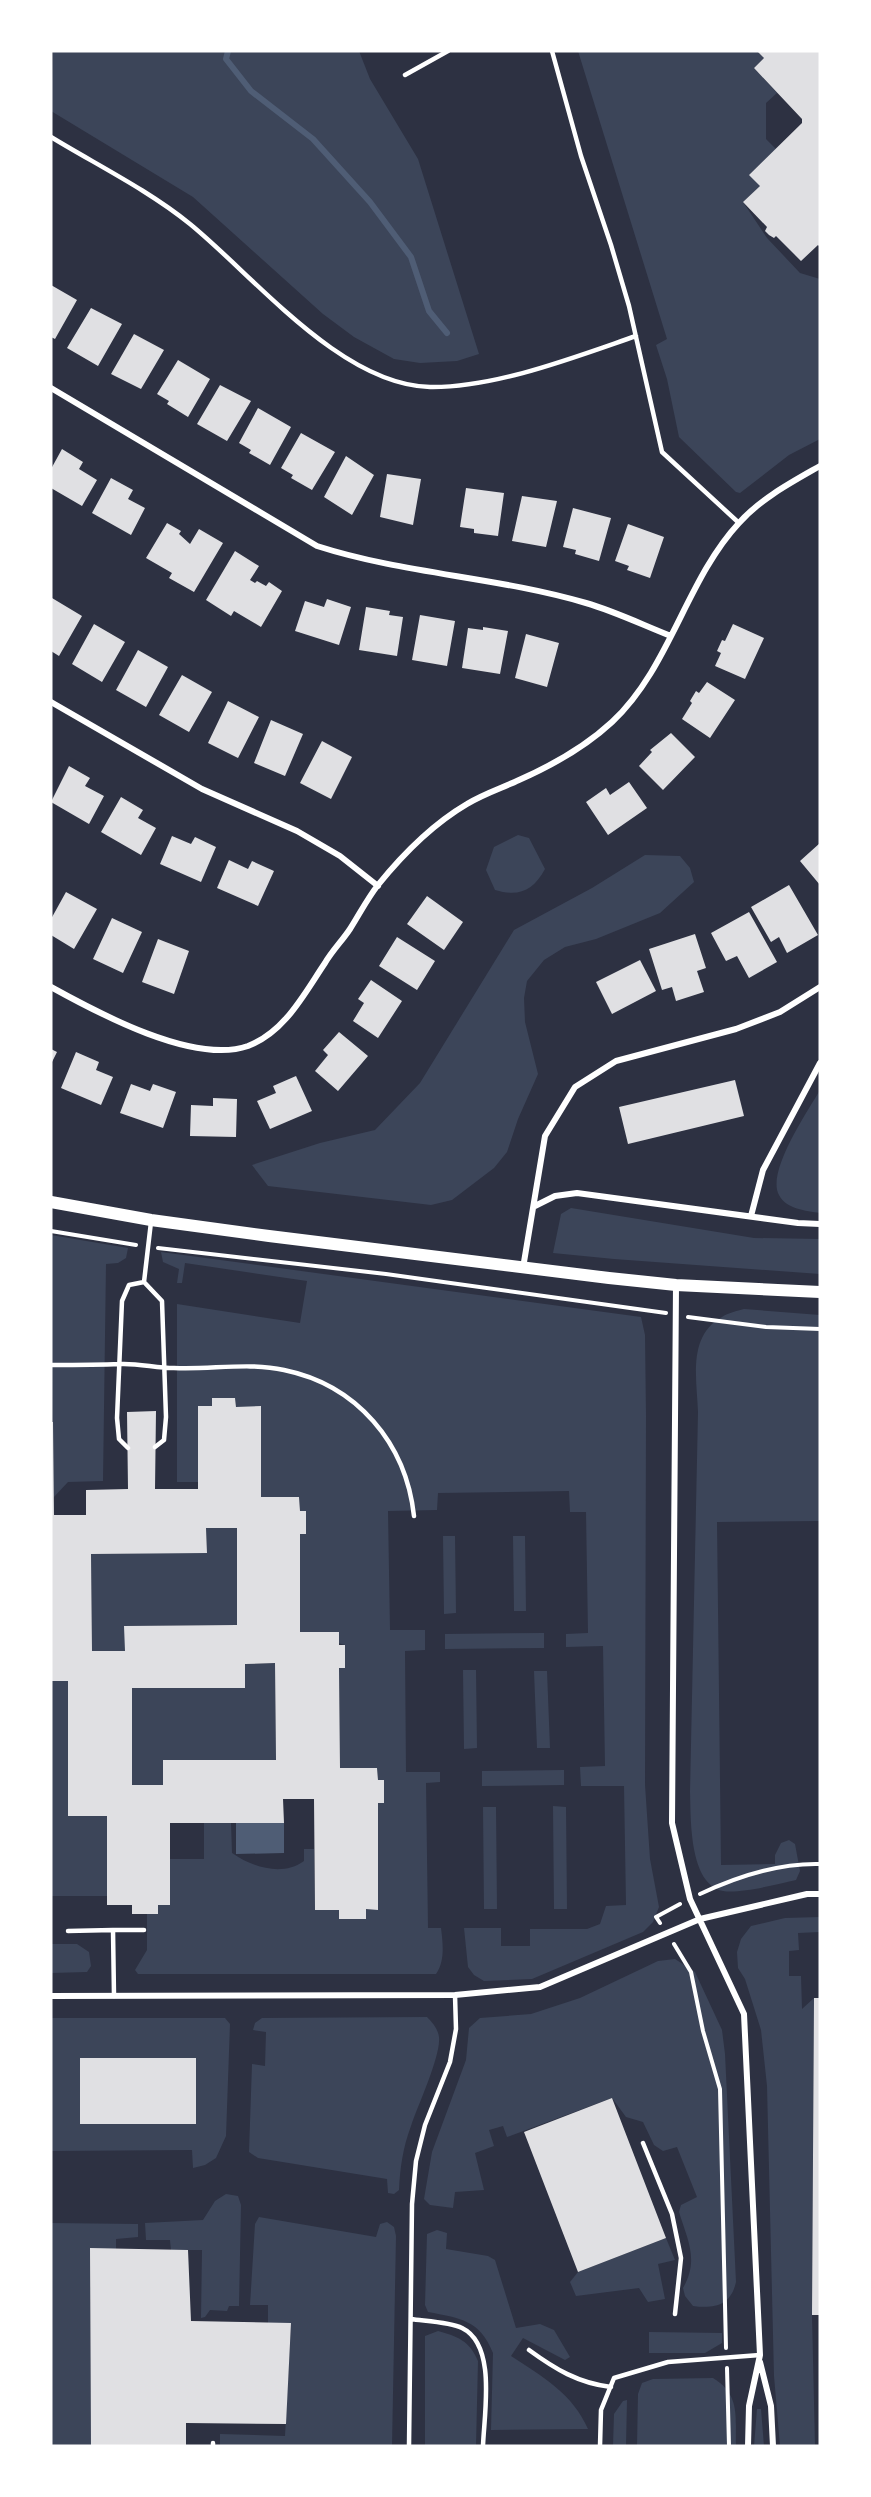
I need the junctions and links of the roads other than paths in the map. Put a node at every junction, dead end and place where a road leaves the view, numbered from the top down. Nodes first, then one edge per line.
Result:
1 (448, 51) edge
2 (552, 51) edge
3 (405, 75) dead end
4 (51, 137) edge
5 (636, 336) junction
6 (51, 388) edge
7 (820, 466) edge
8 (739, 523) junction
9 (671, 636) junction
10 (51, 702) edge
11 (378, 886) junction
12 (51, 987) edge
13 (820, 987) edge
14 (820, 1063) edge
15 (51, 1202) edge
16 (535, 1206) junction
17 (751, 1216) junction
18 (151, 1220) junction
19 (820, 1224) edge
20 (523, 1268) junction
21 (144, 1282) junction
22 (676, 1286) junction
23 (820, 1292) edge
24 (120, 1364) junction
25 (51, 1365) edge
26 (163, 1367) junction
27 (155, 1447) dead end
28 (128, 1448) dead end
29 (414, 1515) dead end
30 (820, 1894) edge
31 (700, 1919) junction
32 (113, 1930) junction
33 (144, 1930) dead end
34 (68, 1932) dead end
35 (455, 1995) junction
36 (51, 1996) edge
37 (114, 1996) junction
38 (643, 2143) dead end
39 (675, 2314) dead end
40 (411, 2319) junction
41 (528, 2350) dead end
42 (760, 2358) junction
43 (611, 2387) junction
44 (409, 2446) edge
45 (483, 2446) edge
46 (600, 2446) edge
47 (748, 2446) edge
48 (773, 2446) edge

1 - 3 lane
2 - 5 lane
4 - 5 lane
5 - 8 lane
6 - 9 street
7 - 8 street
8 - 9 street
9 - 11 street
10 - 11 street
11 - 12 street
13 - 16 street
14 - 17 street
15 - 18 main road
16 - 17 street
16 - 20 street
17 - 19 street
18 - 20 main road
18 - 21 lane
20 - 22 main road
21 - 24 lane
21 - 26 lane
22 - 23 main road
22 - 31 street
24 - 25 lane
24 - 26 lane
24 - 28 lane
26 - 27 lane
26 - 29 lane
30 - 31 street
31 - 35 street
31 - 42 street
32 - 33 lane
32 - 34 lane
32 - 37 lane
35 - 37 street
35 - 40 lane
36 - 37 street
38 - 39 lane
40 - 44 lane
40 - 45 lane
41 - 43 lane
42 - 43 lane
42 - 47 street
42 - 48 street
43 - 46 lane

